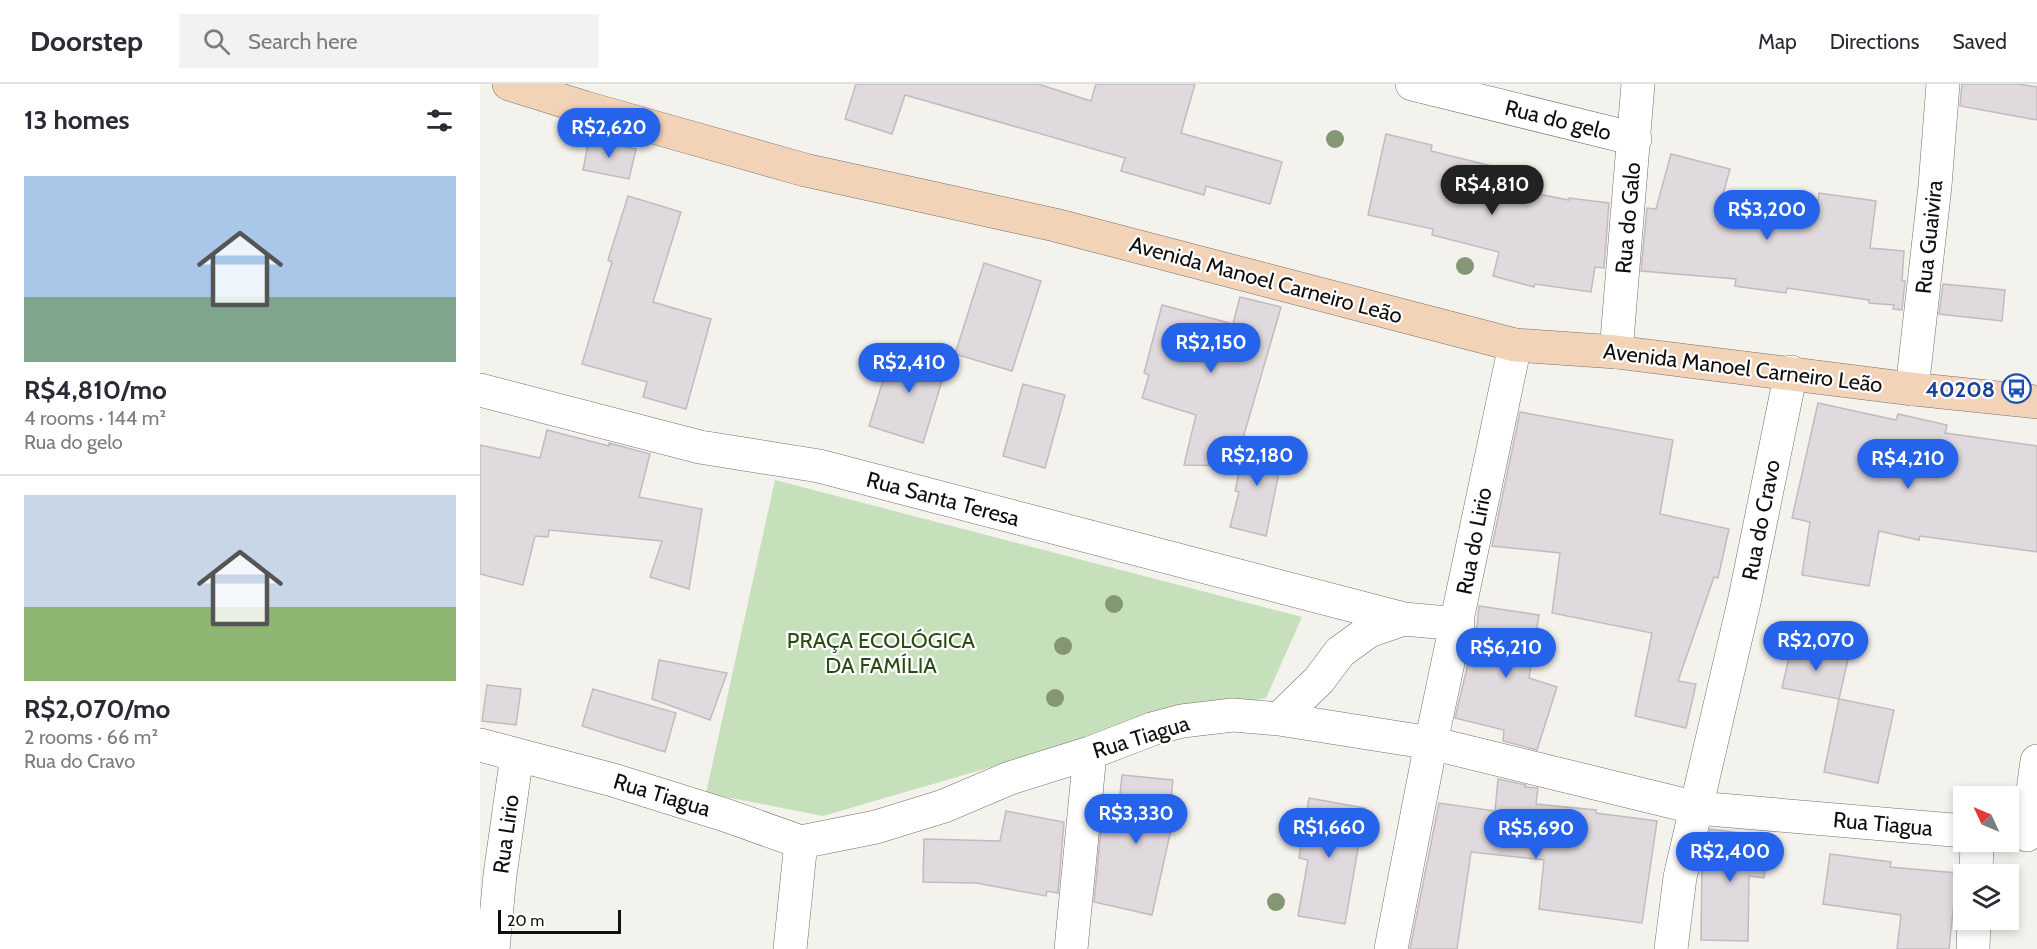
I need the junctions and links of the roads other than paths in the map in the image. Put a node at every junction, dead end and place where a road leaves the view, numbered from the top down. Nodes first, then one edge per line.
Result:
1 (509, 84) edge
2 (1412, 84) edge
3 (1638, 84) edge
4 (1943, 84) edge
5 (1635, 139) junction
6 (1515, 345) junction
7 (1616, 352) junction
8 (1791, 372) junction
9 (1912, 389) junction
10 (480, 390) edge
11 (2037, 402) edge
12 (1404, 619) junction
13 (1458, 624) junction
14 (1279, 719) junction
15 (1431, 743) junction
16 (480, 745) edge
17 (1090, 753) junction
18 (517, 755) junction
19 (2037, 761) edge
20 (1697, 808) junction
21 (1953, 830) edge
22 (2024, 835) edge
23 (801, 842) junction
24 (1974, 930) edge
25 (493, 949) edge
26 (790, 949) edge
27 (1071, 949) edge
28 (1391, 949) edge
29 (1671, 949) edge
30 (1973, 949) edge

1 - 6 main road, Avenida Manoel Carneiro Leão
2 - 5 street, Rua do gelo
3 - 5 street, Rua do Galo
4 - 9 street, Rua Guaivira
5 - 7 street, Rua do Galo
6 - 7 main road, Avenida Manoel Carneiro Leão
6 - 13 street, Rua do Lirio
7 - 8 main road, Avenida Manoel Carneiro Leão
8 - 9 main road, Avenida Manoel Carneiro Leão
8 - 20 street, Rua do Cravo
9 - 11 main road, Avenida Manoel Carneiro Leão
10 - 12 street, Rua Santa Teresa
12 - 13 street
12 - 14 street
13 - 15 street, Rua do Lirio
14 - 15 street, Rua Tiagua
14 - 17 street, Rua Tiagua
15 - 20 street, Rua Tiagua
15 - 28 street, Rua do Lirio
16 - 18 street, Rua Tiagua
17 - 23 street, Rua Tiagua
17 - 27 street
18 - 23 street, Rua Tiagua
18 - 25 street, Rua Lirio
19 - 22 street
20 - 21 street, Rua Tiagua
20 - 29 street, Rua do Cravo
23 - 26 street
24 - 30 street

